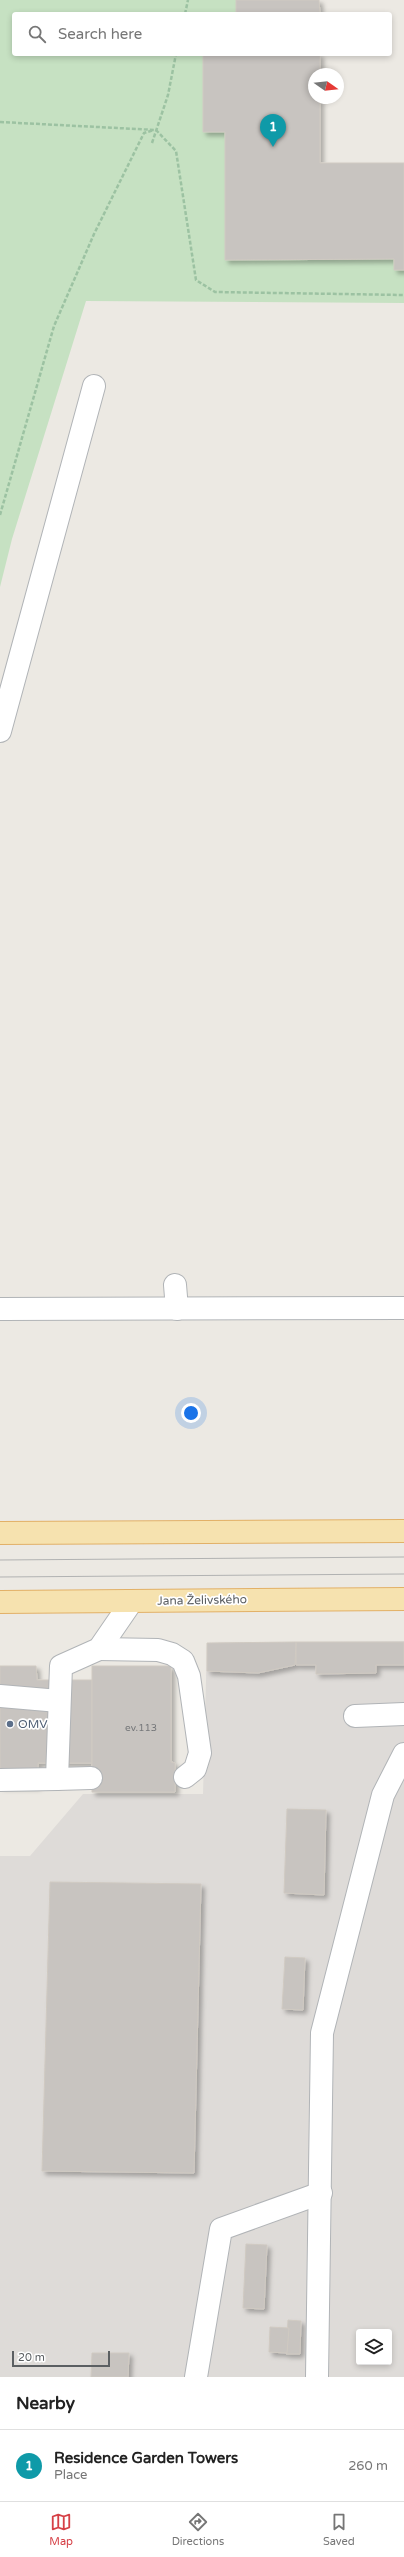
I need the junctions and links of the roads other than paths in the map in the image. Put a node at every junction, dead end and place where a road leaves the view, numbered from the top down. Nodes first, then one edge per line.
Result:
1 (94, 386) dead end
2 (0, 731) edge
3 (175, 1285) dead end
4 (404, 1308) edge
5 (0, 1309) edge
6 (177, 1309) junction
7 (404, 1531) edge
8 (0, 1533) edge
9 (404, 1598) edge
10 (132, 1600) junction
11 (0, 1602) edge
12 (98, 1649) junction
13 (0, 1696) edge
14 (59, 1701) junction
15 (404, 1714) edge
16 (355, 1716) dead end
17 (404, 1754) edge
18 (185, 1777) dead end
19 (91, 1778) dead end
20 (57, 1779) junction
21 (0, 1780) edge
22 (321, 2193) junction
23 (196, 2377) edge
24 (317, 2377) edge

1 - 2 lane
3 - 6 lane
4 - 6 lane
5 - 6 lane
7 - 8 main road
9 - 10 main road, Jana Želivského
10 - 11 main road, Jana Želivského
10 - 12 lane
12 - 14 lane
12 - 18 lane
13 - 14 lane
14 - 20 lane
15 - 16 lane
17 - 22 lane
19 - 20 lane
20 - 21 lane
22 - 23 lane
22 - 24 lane

